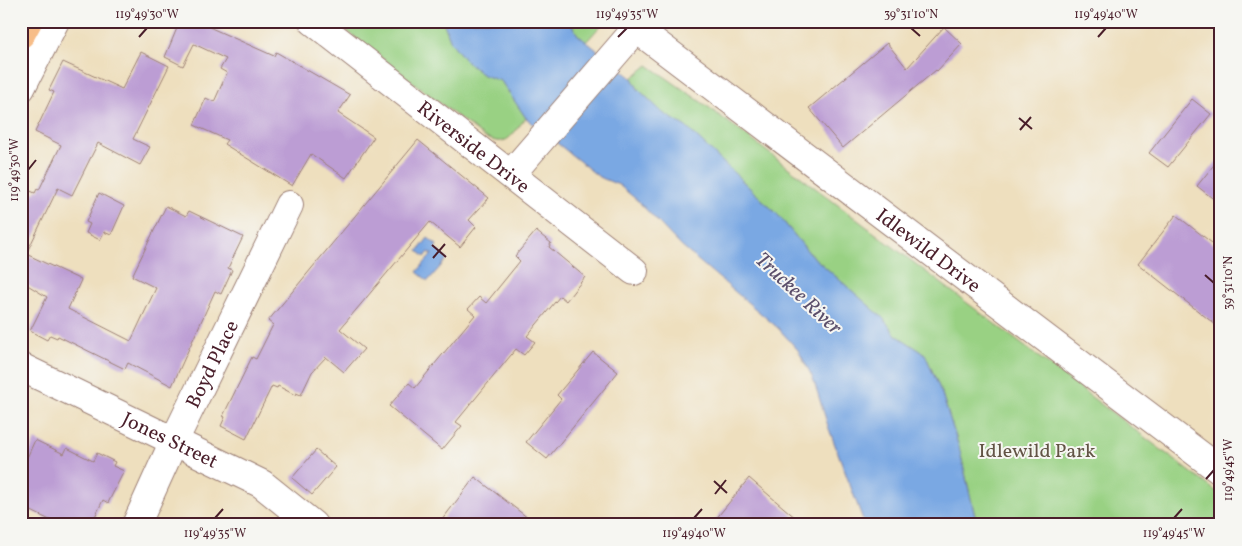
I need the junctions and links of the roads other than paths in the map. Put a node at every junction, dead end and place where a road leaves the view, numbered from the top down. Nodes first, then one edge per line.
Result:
1 (28, 21) edge
2 (55, 21) edge
3 (313, 21) edge
4 (635, 31) edge
5 (21, 34) edge
6 (21, 88) edge
7 (519, 166) junction
8 (289, 205) dead end
9 (634, 271) dead end
10 (21, 368) edge
11 (174, 441) junction
12 (1221, 471) edge
13 (282, 515) edge
14 (136, 525) edge
15 (313, 525) edge

1 - 5 main road
2 - 6 street
3 - 7 street, Riverside Drive
4 - 7 street
4 - 12 street, Idlewild Drive
7 - 9 street, Riverside Drive
8 - 11 street, Boyd Place
10 - 11 street, Jones Street
11 - 13 street, Jones Street
11 - 14 street, Boyd Place
13 - 15 street, Jones Street

